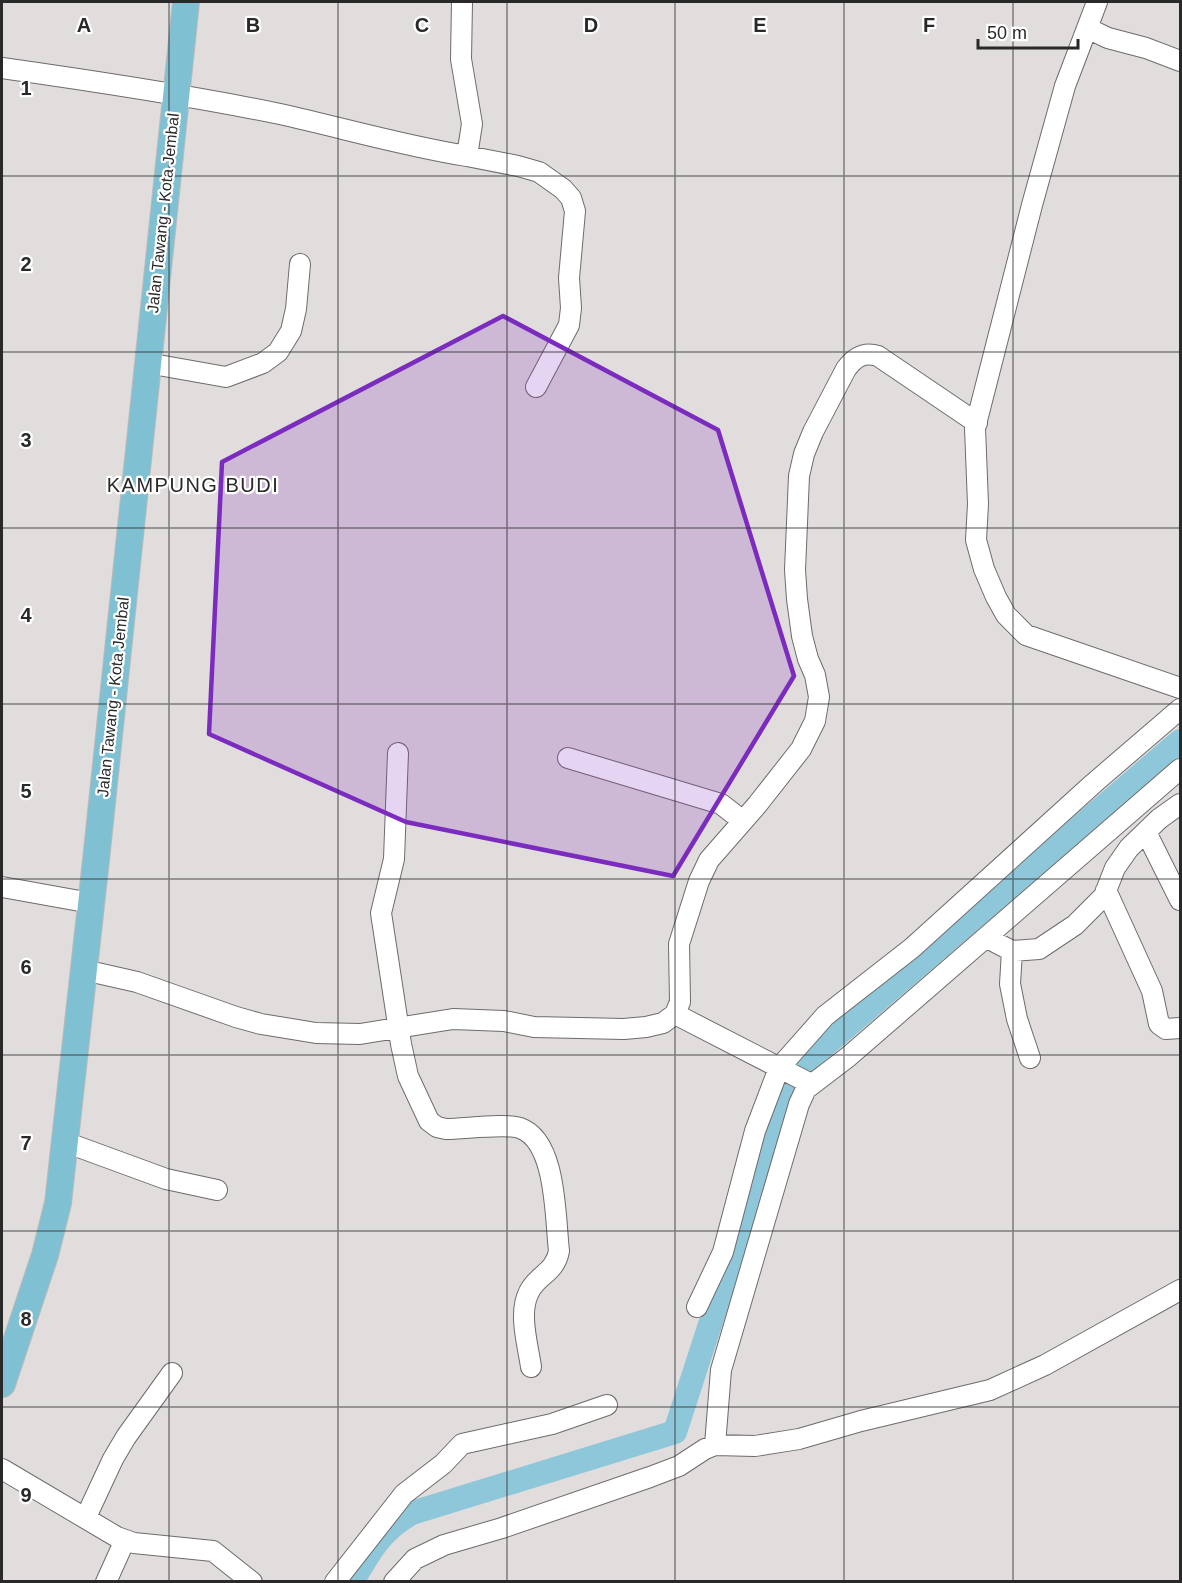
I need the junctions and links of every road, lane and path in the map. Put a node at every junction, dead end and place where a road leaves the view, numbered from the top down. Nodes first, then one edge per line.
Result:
1 (186, 2) edge
2 (462, 2) edge
3 (1098, 2) edge
4 (1087, 28) junction
5 (1180, 61) edge
6 (2, 68) edge
7 (175, 95) junction
8 (467, 156) junction
9 (300, 264) dead end
10 (147, 363) junction
11 (536, 387) dead end
12 (977, 423) junction
13 (1180, 688) edge
14 (1180, 709) edge
15 (398, 753) dead end
16 (568, 758) dead end
17 (1180, 769) edge
18 (1180, 804) edge
19 (743, 821) junction
20 (1146, 832) junction
21 (2, 887) edge
22 (1106, 890) junction
23 (1180, 900) edge
24 (92, 903) junction
25 (987, 938) junction
26 (1012, 951) junction
27 (84, 970) junction
28 (675, 1014) junction
29 (399, 1028) junction
30 (1180, 1028) edge
31 (1030, 1058) dead end
32 (779, 1068) junction
33 (811, 1084) junction
34 (65, 1142) junction
35 (217, 1190) dead end
36 (1180, 1290) edge
37 (697, 1307) dead end
38 (7, 1351) edge
39 (531, 1367) dead end
40 (172, 1373) dead end
41 (2, 1384) edge
42 (607, 1405) dead end
43 (715, 1445) junction
44 (2, 1469) edge
45 (86, 1517) junction
46 (125, 1540) junction
47 (106, 1581) edge
48 (252, 1581) edge
49 (335, 1581) edge
50 (394, 1581) edge

1 - 7 main road, Jalan Tawang - Kota Jembal
2 - 8 street
3 - 4 street
4 - 5 street
4 - 12 street
6 - 7 street
7 - 8 street
7 - 10 main road, Jalan Tawang - Kota Jembal
8 - 11 street
9 - 10 street
10 - 24 main road, Jalan Tawang - Kota Jembal
12 - 13 street
12 - 19 street
14 - 32 street
15 - 29 street
16 - 19 street
17 - 25 street
18 - 20 street
19 - 28 street
20 - 22 street
20 - 23 street
21 - 24 street
22 - 26 street
22 - 30 street
24 - 27 main road, Jalan Tawang - Kota Jembal
25 - 26 street
25 - 33 street
26 - 31 street
27 - 29 street
27 - 34 main road, Jalan Tawang - Kota Jembal
28 - 29 street
28 - 32 street
29 - 39 street
32 - 33 street
32 - 37 street
33 - 43 street
34 - 35 street
34 - 38 main road, Jalan Tawang - Kota Jembal
36 - 43 street
38 - 41 main road, Jalan Tawang - Kota Jembal
40 - 45 street
42 - 49 street
43 - 50 street
44 - 45 street
45 - 46 street
46 - 47 street
46 - 48 street

